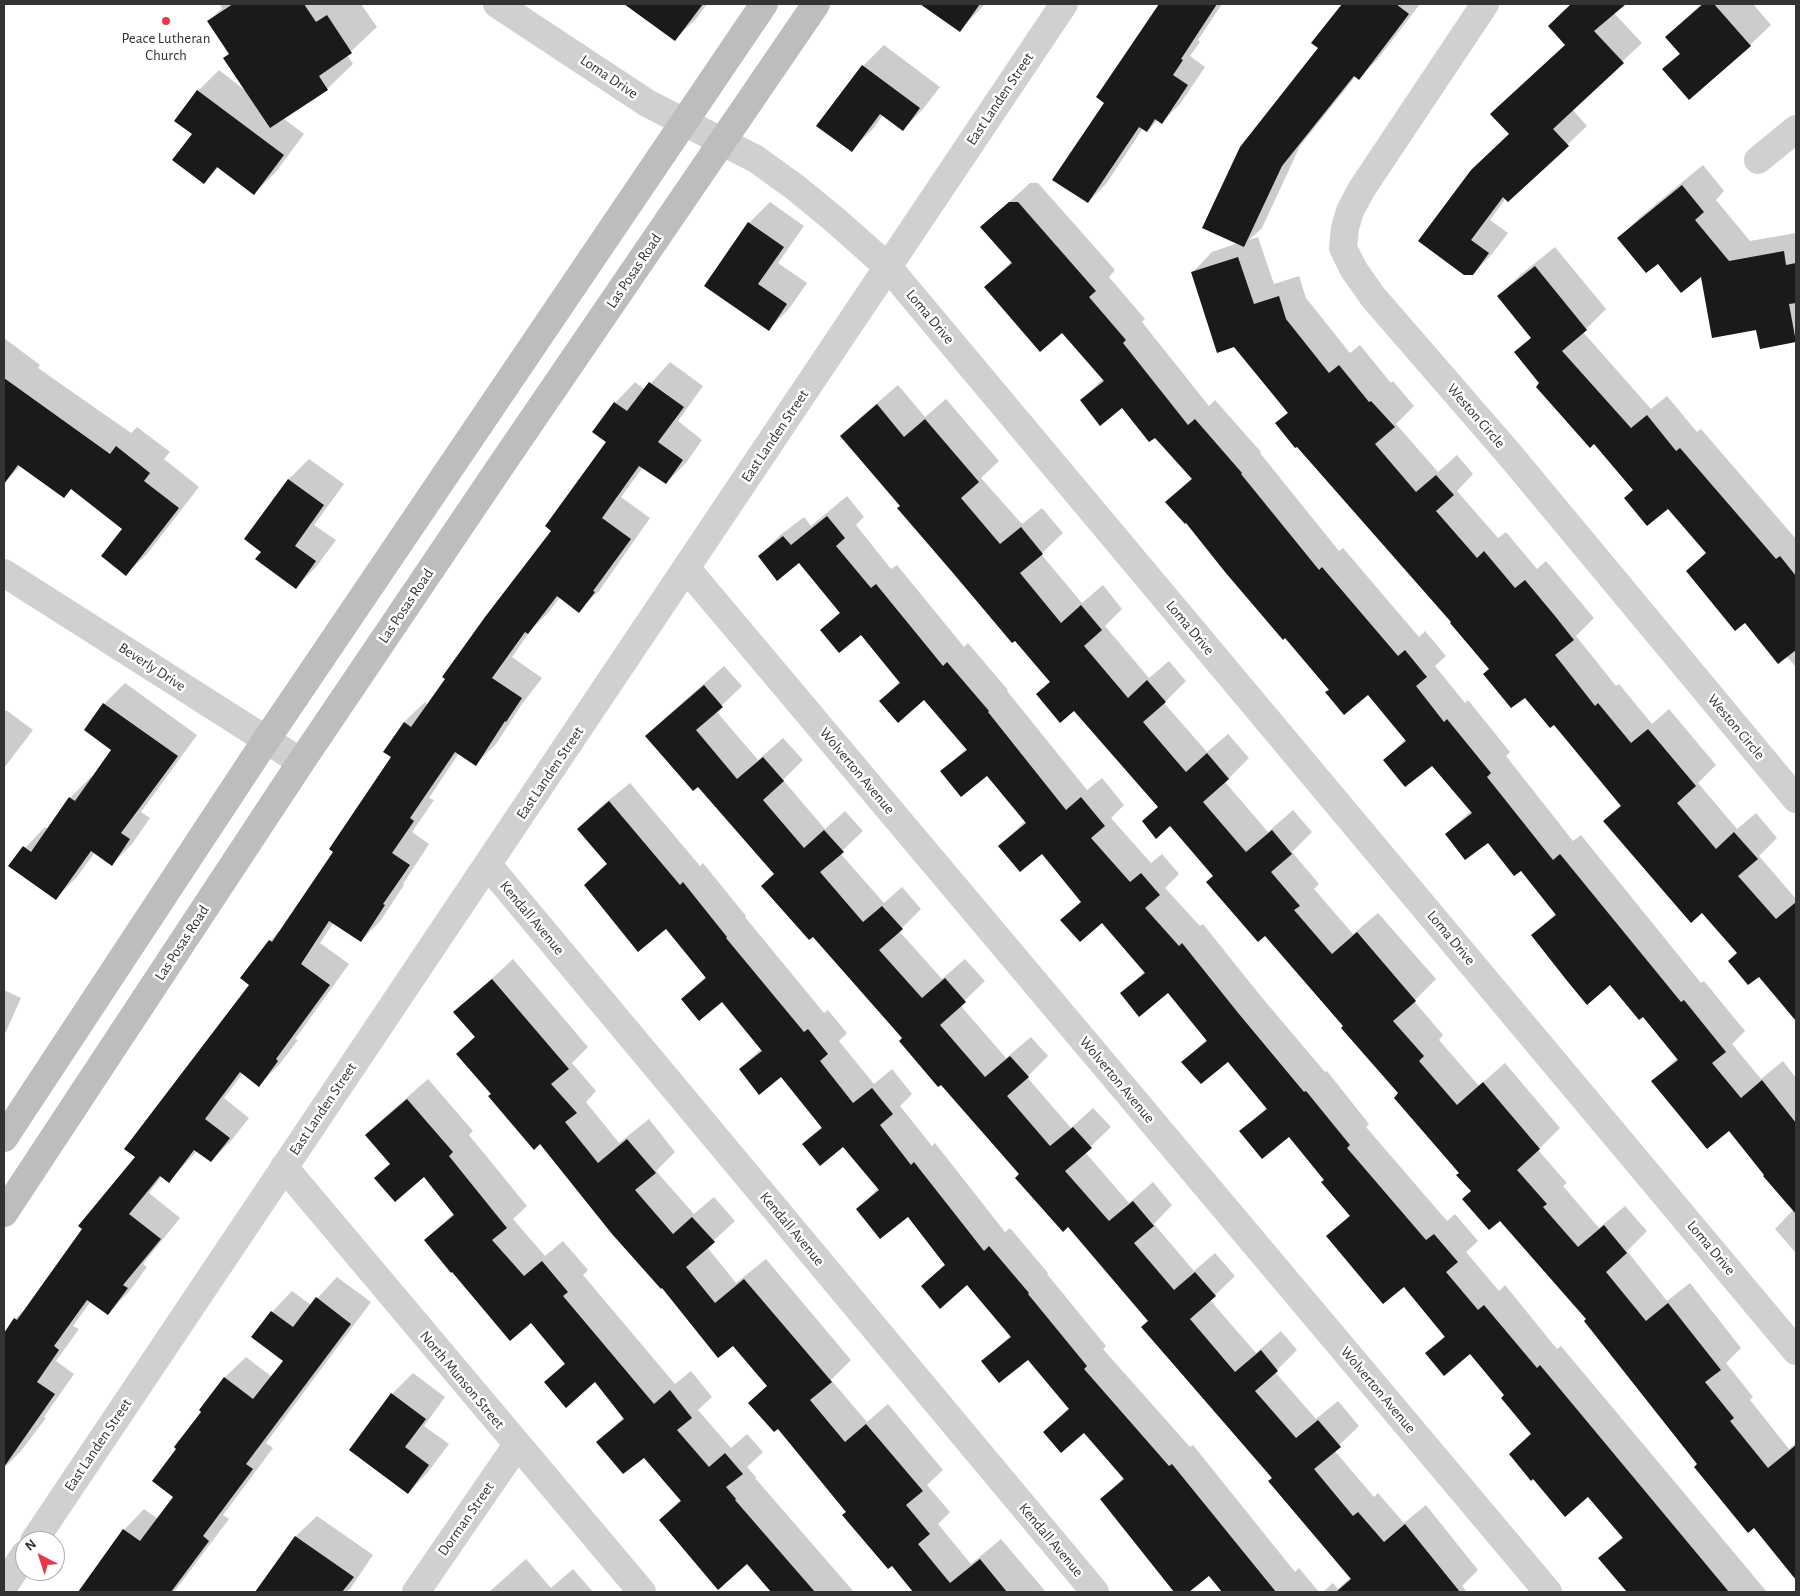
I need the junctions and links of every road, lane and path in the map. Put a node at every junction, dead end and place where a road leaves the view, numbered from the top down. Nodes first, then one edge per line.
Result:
1 (497, 4) edge
2 (764, 4) edge
3 (816, 4) edge
4 (1064, 4) edge
5 (1485, 4) edge
6 (684, 122) junction
7 (1796, 129) edge
8 (722, 142) junction
9 (1758, 160) dead end
10 (888, 267) junction
11 (687, 569) junction
12 (4, 572) edge
13 (266, 740) junction
14 (301, 762) junction
15 (1796, 800) edge
16 (488, 865) junction
17 (4, 1138) edge
18 (284, 1167) junction
19 (4, 1213) edge
20 (1796, 1351) edge
21 (517, 1445) junction
22 (41, 1531) edge
23 (15, 1569) edge
24 (4, 1586) edge
25 (416, 1592) edge
26 (642, 1592) edge
27 (1095, 1592) edge
28 (1548, 1592) edge

1 - 6 street, Loma Drive
2 - 6 main road
3 - 8 main road, Las Posas Road
4 - 10 street, East Landen Street
5 - 15 street, Weston Circle
6 - 8 street, Loma Drive
6 - 13 main road
7 - 9 street
8 - 10 street, Loma Drive
8 - 14 main road, Las Posas Road
10 - 11 street, East Landen Street
10 - 20 street, Loma Drive
11 - 16 street, East Landen Street
11 - 28 street, Wolverton Avenue
12 - 13 street, Beverly Drive
13 - 14 street, Beverly Drive
13 - 17 main road
14 - 19 main road, Las Posas Road
16 - 18 street, East Landen Street
16 - 27 street, Kendall Avenue
18 - 21 street, North Munson Street
18 - 22 street, East Landen Street
21 - 25 street, Dorman Street
21 - 26 street, North Munson Street
23 - 24 street

